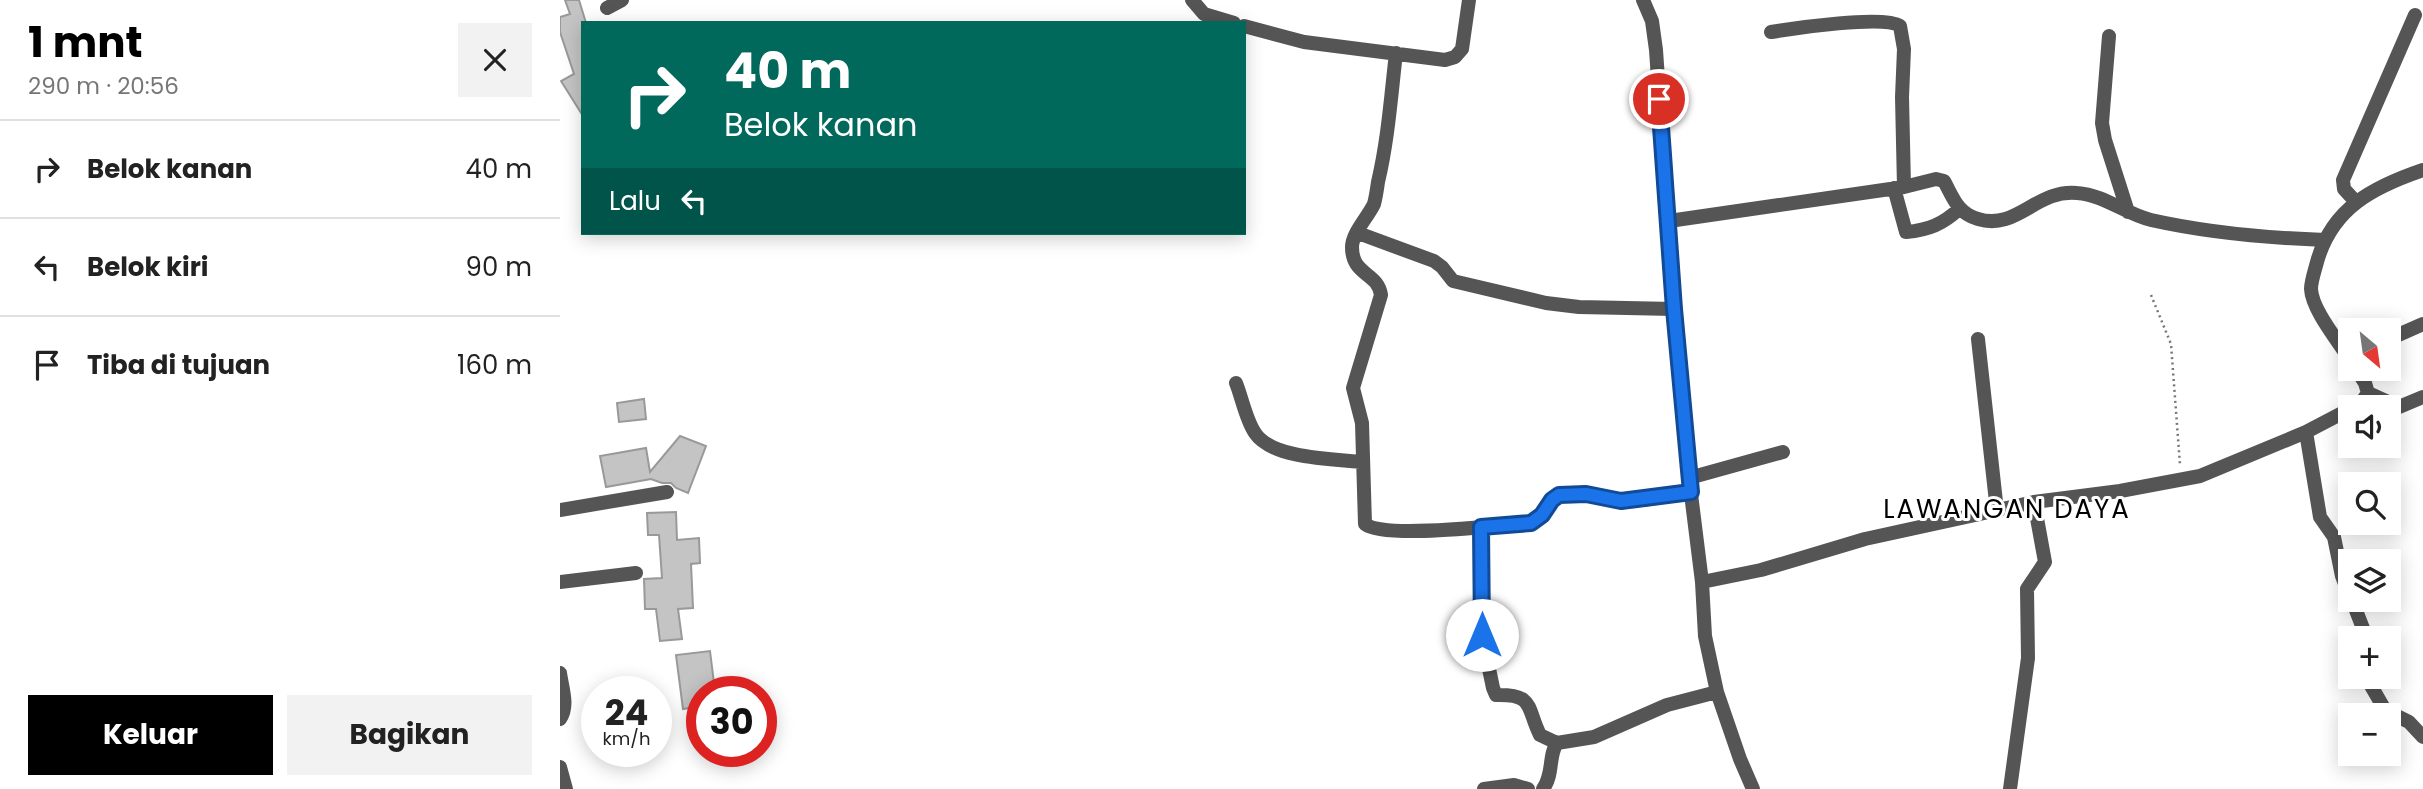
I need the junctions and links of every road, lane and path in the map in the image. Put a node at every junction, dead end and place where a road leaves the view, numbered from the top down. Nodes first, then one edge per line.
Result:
1 (622, 0) edge
2 (1192, 0) edge
3 (1469, 0) edge
4 (1643, 0) edge
5 (607, 8) dead end
6 (2415, 15) dead end
7 (1224, 21) edge
8 (1246, 27) edge
9 (1771, 32) dead end
10 (2109, 36) dead end
11 (1396, 53) junction
12 (2423, 170) edge
13 (1899, 188) junction
14 (2356, 202) junction
15 (1959, 209) junction
16 (2128, 212) junction
17 (1668, 221) junction
18 (1358, 233) junction
19 (2325, 240) junction
20 (2151, 295) dead end
21 (1674, 309) junction
22 (2423, 324) edge
23 (2401, 334) edge
24 (1978, 339) dead end
25 (2338, 340) edge
26 (2364, 382) edge
27 (1236, 383) dead end
28 (2368, 393) joint
29 (2423, 397) edge
30 (2338, 415) edge
31 (2306, 432) junction
32 (1783, 452) dead end
33 (1363, 462) junction
34 (2181, 479) junction
35 (1690, 485) junction
36 (667, 492) dead end
37 (2034, 502) junction
38 (560, 510) edge
39 (1997, 511) junction
40 (1481, 527) junction
41 (2338, 556) edge
42 (636, 573) dead end
43 (560, 582) edge
44 (1702, 582) junction
45 (560, 673) edge
46 (2373, 689) edge
47 (1717, 692) junction
48 (560, 719) edge
49 (2423, 737) edge
50 (1557, 743) junction
51 (560, 767) edge
52 (566, 789) edge
53 (1484, 789) edge
54 (1528, 789) edge
55 (1543, 789) edge
56 (1753, 789) edge
57 (2010, 789) edge

1 - 5 street
2 - 7 street
3 - 11 street
4 - 17 street
6 - 14 street
8 - 11 street
9 - 13 street
10 - 16 street
11 - 18 street
12 - 14 street
13 - 15 street
13 - 15 street
13 - 17 street
14 - 19 street
15 - 16 street
16 - 19 street
17 - 21 street
18 - 21 street
18 - 33 street
19 - 25 street
20 - 34 path
21 - 35 street
22 - 23 street
24 - 39 street
26 - 28 street
27 - 33 street
28 - 29 street
30 - 31 street
31 - 34 street
31 - 41 street
32 - 35 street
33 - 40 street
34 - 37 street
35 - 40 street
35 - 44 street
36 - 38 street
37 - 39 street
37 - 57 street
39 - 44 street
40 - 50 street
42 - 43 street
44 - 47 street
45 - 48 street
46 - 49 street
47 - 50 street
47 - 56 street
50 - 55 street
51 - 52 street
53 - 54 street

